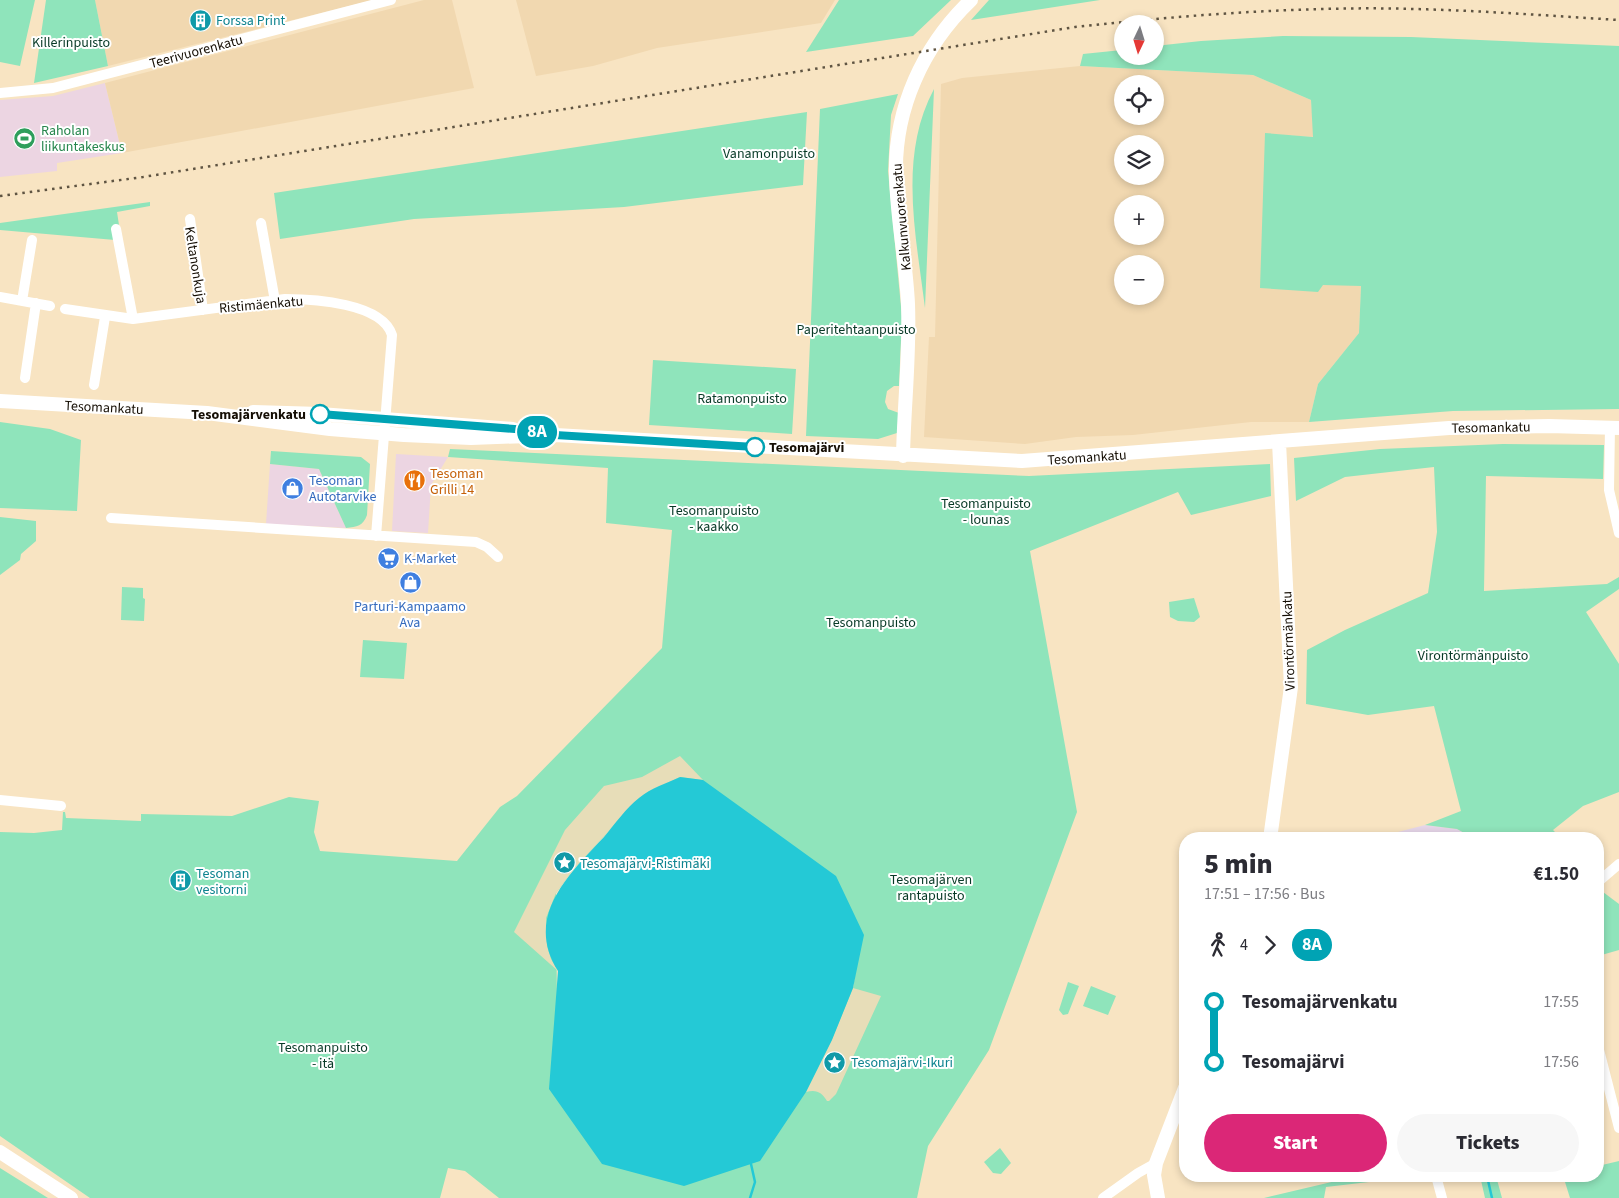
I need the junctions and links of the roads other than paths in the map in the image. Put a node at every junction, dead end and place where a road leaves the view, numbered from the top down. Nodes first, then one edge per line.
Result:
1 (391, 0) edge
2 (971, 0) edge
3 (0, 92) edge
4 (190, 219) dead end
5 (261, 223) dead end
6 (116, 228) dead end
7 (32, 240) dead end
8 (0, 297) edge
9 (22, 301) junction
10 (275, 301) junction
11 (36, 303) junction
12 (50, 306) dead end
13 (66, 309) dead end
14 (203, 310) junction
15 (105, 317) junction
16 (133, 319) junction
17 (25, 378) dead end
18 (94, 385) dead end
19 (0, 401) edge
20 (207, 413) junction
21 (386, 418) junction
22 (1614, 428) edge
23 (385, 434) junction
24 (555, 435) junction
25 (1279, 442) junction
26 (903, 456) junction
27 (110, 518) dead end
28 (1619, 533) edge
29 (376, 536) junction
30 (498, 557) dead end
31 (0, 800) edge
32 (61, 806) dead end
33 (1271, 832) edge
34 (1619, 864) edge
35 (1604, 877) edge
36 (1604, 1069) edge
37 (1179, 1104) edge
38 (1619, 1128) edge
39 (0, 1152) edge
40 (1156, 1164) junction
41 (1438, 1182) edge
42 (71, 1198) edge
43 (1103, 1198) edge
44 (1158, 1198) edge
45 (1442, 1198) edge

1 - 3 street, Teerivuorenkatu
2 - 26 main road, Kalkunvuorenkatu
4 - 14 street, Keltanonkuja
5 - 10 street
6 - 16 street
7 - 9 street
8 - 9 street
9 - 11 street
10 - 14 street, Ristimäenkatu
10 - 21 street, Ristimäenkatu
11 - 12 street
11 - 17 street
13 - 15 street, Ristimäenkatu
14 - 16 street, Ristimäenkatu
15 - 16 street, Ristimäenkatu
15 - 18 street
19 - 20 main road, Tesomankatu
20 - 21 main road, Tesomankatu
20 - 23 main road, Tesomankatu
21 - 23 street
21 - 24 main road, Tesomankatu
22 - 25 main road, Tesomankatu
22 - 28 street
23 - 24 main road, Tesomankatu
23 - 29 street
24 - 26 main road, Tesomankatu
25 - 26 main road, Tesomankatu
25 - 33 main road, Virontörmänkatu
27 - 29 street
29 - 30 street
31 - 32 street
34 - 35 street
36 - 38 street
37 - 40 main road
39 - 42 main road
40 - 43 street
40 - 44 main road
41 - 45 street

